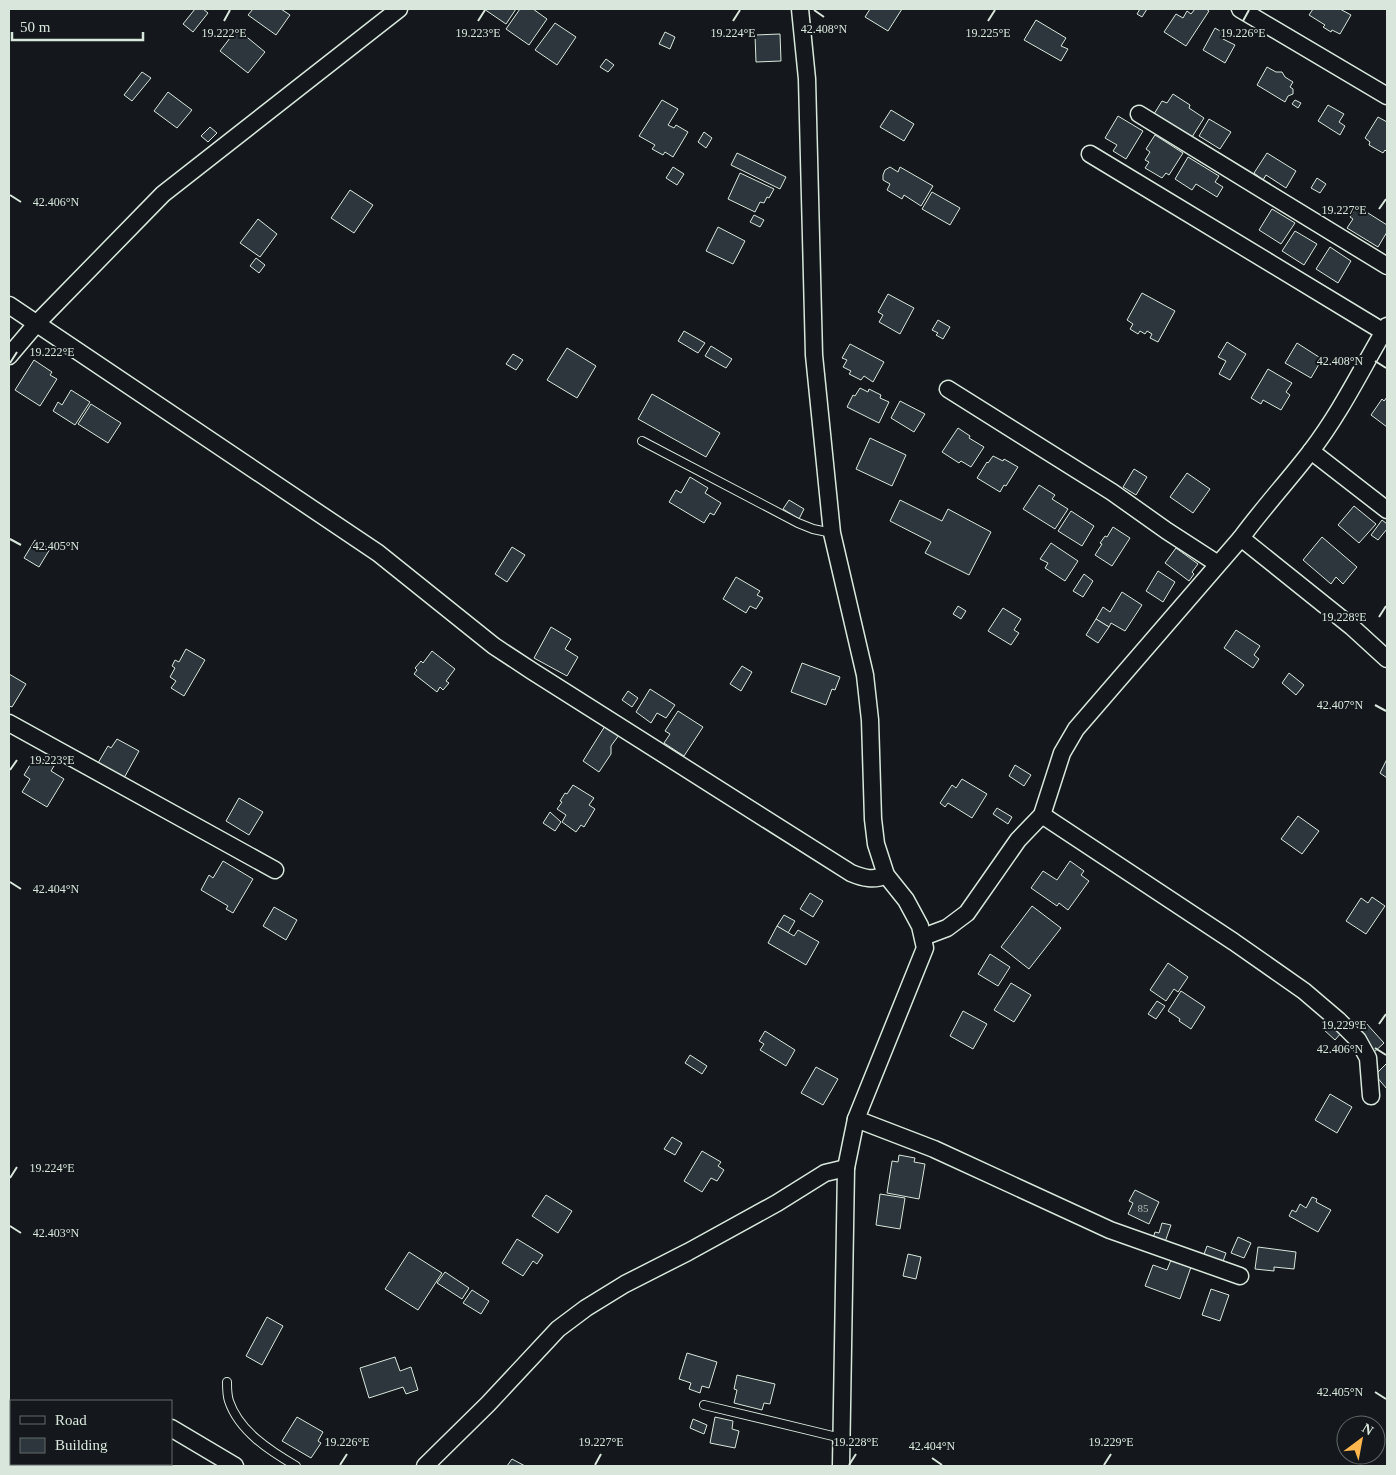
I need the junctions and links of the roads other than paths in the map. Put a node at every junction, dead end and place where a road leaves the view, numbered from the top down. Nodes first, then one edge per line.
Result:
1 (399, 9) edge
2 (800, 9) edge
3 (1240, 9) edge
4 (1387, 96) edge
5 (1139, 114) dead end
6 (1090, 154) dead end
7 (1387, 266) edge
8 (9, 305) edge
9 (37, 323) junction
10 (1385, 329) edge
11 (9, 356) edge
12 (948, 389) dead end
13 (642, 441) dead end
14 (1311, 451) junction
15 (1387, 510) edge
16 (832, 533) junction
17 (1240, 538) junction
18 (1218, 564) junction
19 (1387, 659) edge
20 (9, 723) edge
21 (1042, 815) junction
22 (275, 870) dead end
23 (886, 875) junction
24 (923, 937) junction
25 (1371, 1096) dead end
26 (856, 1119) junction
27 (846, 1168) junction
28 (1240, 1276) dead end
29 (226, 1382) dead end
30 (704, 1405) dead end
31 (172, 1429) edge
32 (841, 1438) junction
33 (235, 1466) edge
34 (296, 1466) edge
35 (425, 1466) edge
36 (841, 1466) edge

1 - 9 street
2 - 16 street
3 - 4 street
5 - 7 street
6 - 10 street
8 - 9 street
9 - 11 street
9 - 23 street
10 - 14 street
12 - 18 street
13 - 16 lane
14 - 15 street
14 - 17 street
16 - 23 street
17 - 18 street
17 - 19 street
18 - 21 street
20 - 22 street
21 - 24 street
21 - 25 street
23 - 24 street
24 - 26 street
26 - 27 street
26 - 28 street
27 - 32 street
27 - 35 street
29 - 34 lane
30 - 32 lane
31 - 33 street
32 - 36 street

